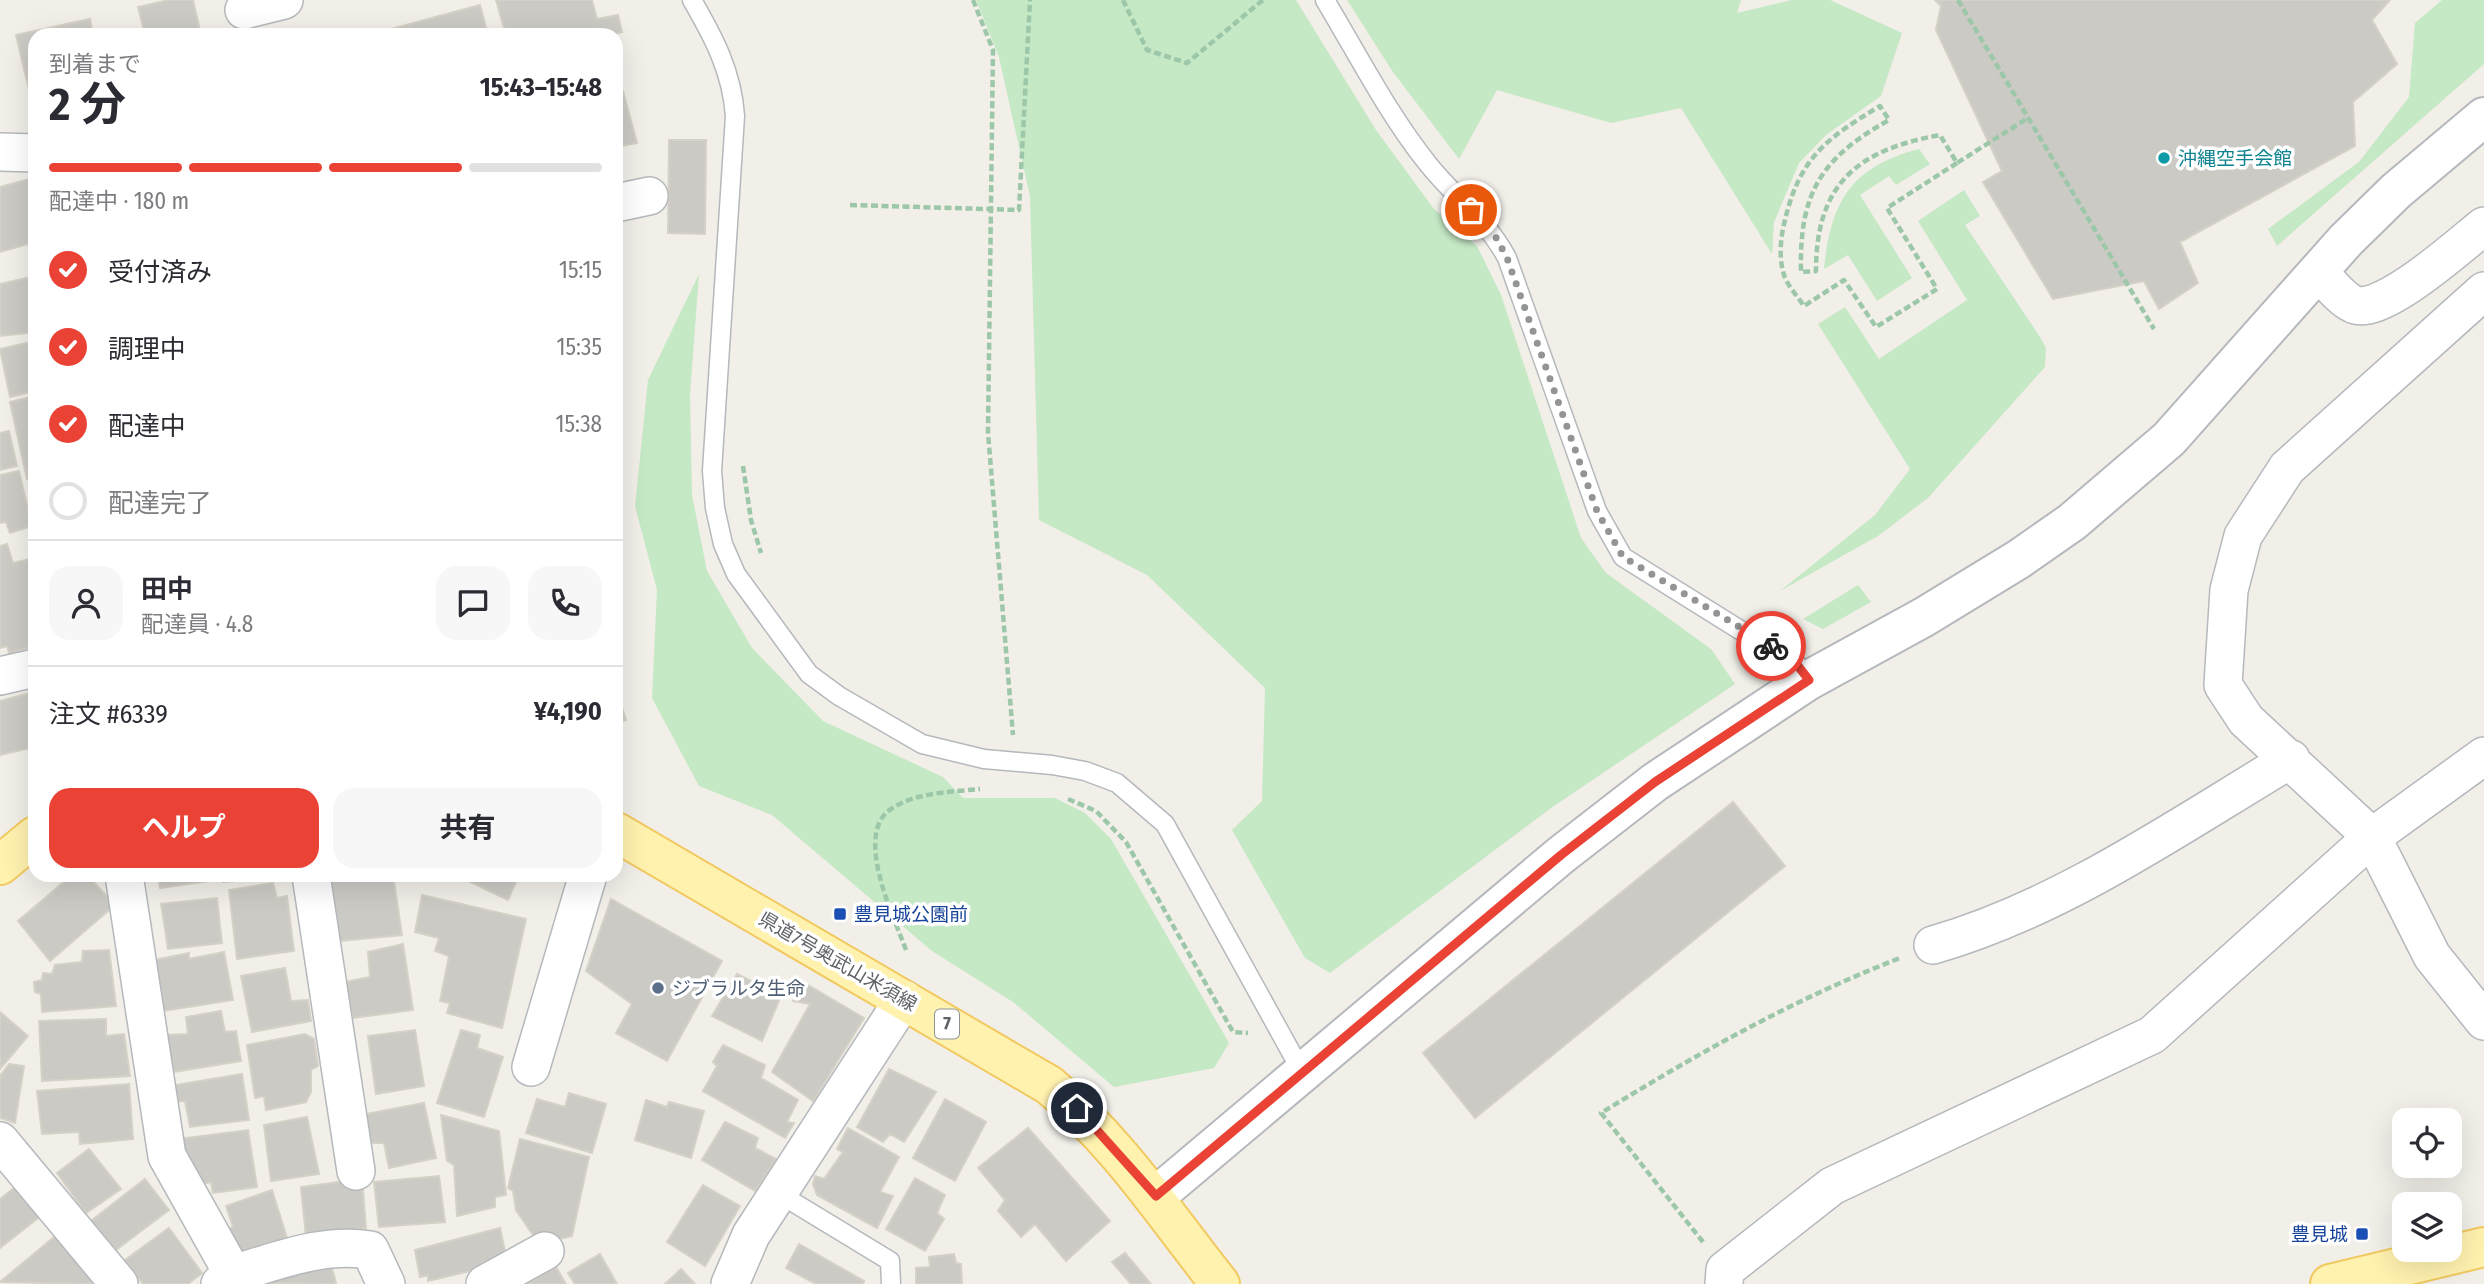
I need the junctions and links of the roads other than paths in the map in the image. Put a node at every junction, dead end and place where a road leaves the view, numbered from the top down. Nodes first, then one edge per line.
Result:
1 (284, 0) edge
2 (692, 0) edge
3 (1325, 0) edge
4 (245, 15) edge
5 (2484, 117) edge
6 (0, 152) edge
7 (28, 153) edge
8 (2484, 226) edge
9 (2318, 271) junction
10 (2484, 291) edge
11 (28, 670) edge
12 (0, 676) edge
13 (1809, 680) junction
14 (2484, 756) edge
15 (2291, 760) junction
16 (623, 836) edge
17 (2372, 837) junction
18 (28, 842) edge
19 (0, 865) edge
20 (125, 882) edge
21 (311, 882) edge
22 (585, 882) edge
23 (1933, 945) road end
24 (904, 999) junction
25 (2484, 1021) edge
26 (531, 1067) dead end
27 (1302, 1072) junction
28 (0, 1141) edge
29 (356, 1171) dead end
30 (778, 1193) junction
31 (1156, 1196) junction
32 (2484, 1247) edge
33 (545, 1251) dead end
34 (1725, 1277) edge
35 (227, 1279) edge
36 (119, 1284) edge
37 (386, 1284) edge
38 (485, 1284) edge
39 (730, 1284) edge
40 (891, 1284) edge
41 (1220, 1284) edge
42 (2330, 1284) edge

1 - 4 street
2 - 27 lane
3 - 13 lane
5 - 9 street
6 - 7 street
8 - 9 street
9 - 13 street
10 - 15 street
11 - 12 street
13 - 27 street
14 - 17 street
15 - 17 street
15 - 23 street
16 - 24 main road, 県道7号奥武山米須線 / 7
17 - 25 street
17 - 34 street
18 - 19 main road
20 - 35 street
21 - 29 street
22 - 26 street
24 - 30 street
24 - 31 main road, 県道7号奥武山米須線 / 7
27 - 31 street
28 - 36 street
30 - 39 street
30 - 40 lane
31 - 41 main road, 県道7号奥武山米須線 / 7
32 - 42 main road
33 - 38 street
35 - 37 street

